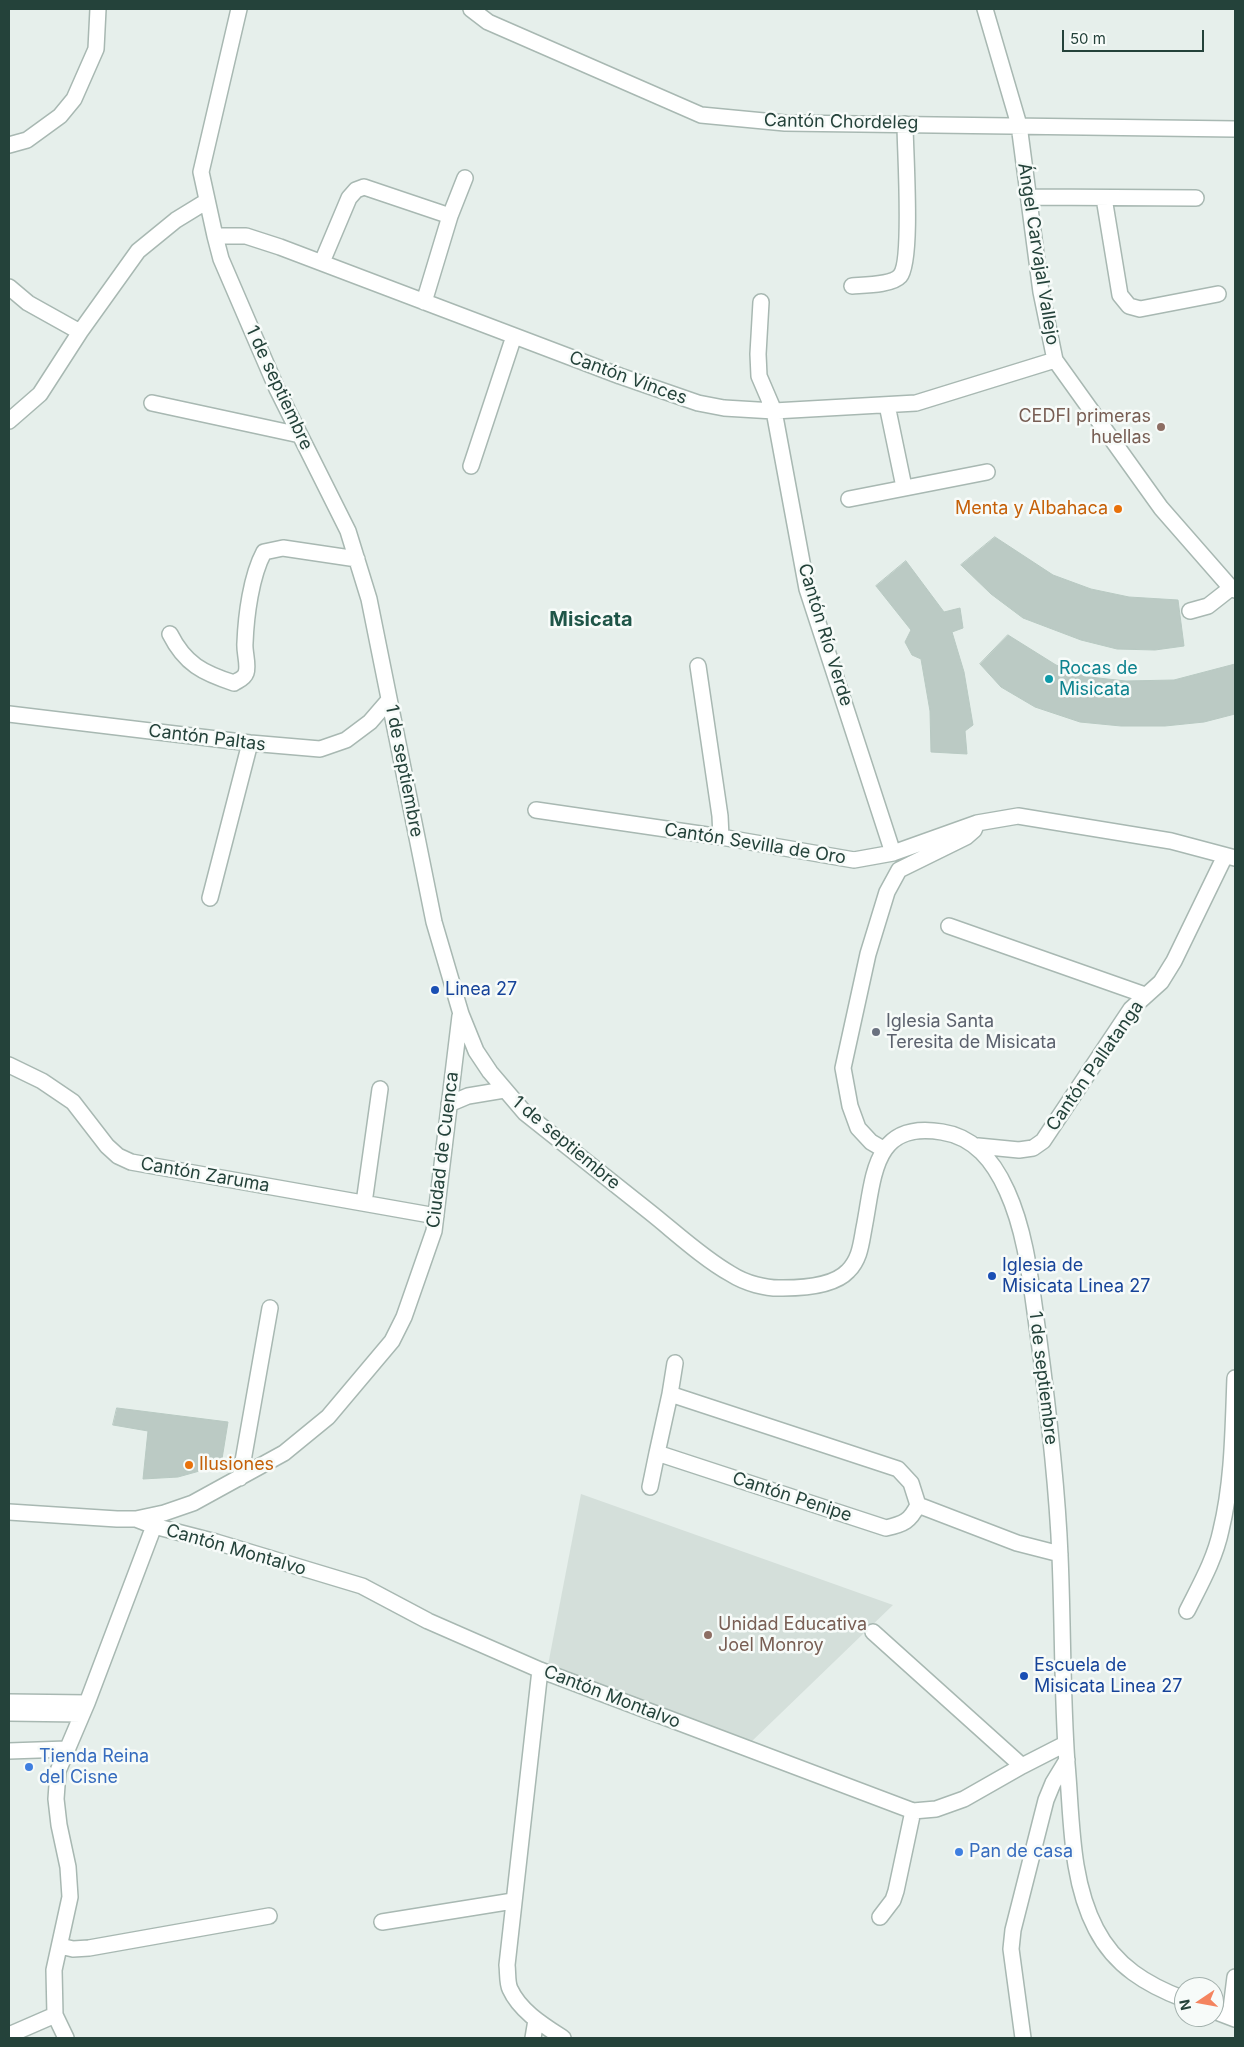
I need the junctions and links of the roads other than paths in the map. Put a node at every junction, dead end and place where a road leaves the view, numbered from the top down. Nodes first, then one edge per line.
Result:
1 (98, 9) edge
2 (239, 9) edge
3 (472, 9) edge
4 (985, 9) edge
5 (905, 124) junction
6 (1019, 125) junction
7 (1235, 129) edge
8 (9, 145) edge
9 (465, 178) dead end
10 (1030, 197) junction
11 (1104, 198) junction
12 (1196, 198) dead end
13 (207, 201) junction
14 (450, 216) junction
15 (215, 236) junction
16 (322, 262) junction
17 (852, 286) dead end
18 (9, 287) edge
19 (1218, 294) dead end
20 (424, 302) junction
21 (761, 302) dead end
22 (80, 332) junction
23 (514, 336) junction
24 (1055, 360) junction
25 (152, 402) dead end
26 (887, 405) junction
27 (774, 412) junction
28 (9, 421) edge
29 (300, 435) junction
30 (471, 466) dead end
31 (988, 472) dead end
32 (904, 487) junction
33 (849, 499) dead end
34 (356, 558) junction
35 (1233, 589) edge
36 (1190, 611) dead end
37 (170, 634) dead end
38 (698, 666) dead end
39 (389, 700) junction
40 (9, 714) edge
41 (250, 743) junction
42 (536, 810) dead end
43 (977, 823) junction
44 (721, 837) junction
45 (893, 853) junction
46 (1230, 857) edge
47 (210, 898) dead end
48 (949, 926) dead end
49 (1145, 995) junction
50 (461, 1014) junction
51 (9, 1065) edge
52 (380, 1089) dead end
53 (504, 1090) junction
54 (449, 1104) junction
55 (978, 1146) junction
56 (883, 1149) junction
57 (364, 1203) junction
58 (436, 1216) junction
59 (270, 1308) dead end
60 (675, 1364) dead end
61 (1235, 1378) edge
62 (670, 1394) junction
63 (1234, 1433) edge
64 (657, 1453) junction
65 (240, 1478) junction
66 (650, 1487) dead end
67 (918, 1505) junction
68 (9, 1512) edge
69 (136, 1519) junction
70 (154, 1526) junction
71 (1060, 1554) junction
72 (1187, 1612) dead end
73 (873, 1632) dead end
74 (540, 1670) junction
75 (9, 1702) edge
76 (84, 1708) junction
77 (9, 1713) edge
78 (1065, 1744) junction
79 (67, 1749) junction
80 (9, 1751) edge
81 (1067, 1760) junction
82 (1022, 1766) junction
83 (913, 1811) junction
84 (513, 1901) junction
85 (269, 1916) dead end
86 (880, 1917) dead end
87 (382, 1922) dead end
88 (60, 1946) junction
89 (1235, 1977) edge
90 (1174, 1996) edge
91 (56, 2015) junction
92 (1232, 2018) edge
93 (536, 2020) junction
94 (9, 2035) edge
95 (66, 2038) edge
96 (533, 2038) edge
97 (563, 2038) edge
98 (1023, 2038) edge

1 - 8 street
2 - 13 street, 1 de septiembre
3 - 5 street, Cantón Chordeleg
4 - 6 street, Ángel Carvajal Vallejo
5 - 6 street, Cantón Chordeleg
5 - 17 street
6 - 7 street, Cantón Chordeleg
6 - 10 street, Ángel Carvajal Vallejo
9 - 14 street
10 - 11 street
10 - 24 street, Ángel Carvajal Vallejo
11 - 12 street
11 - 19 street
13 - 15 street, 1 de septiembre
13 - 22 street
14 - 16 street
14 - 20 street
15 - 16 street, Cantón Vinces
15 - 29 street, 1 de septiembre
16 - 20 street, Cantón Vinces
18 - 22 street
20 - 23 street, Cantón Vinces
21 - 27 street, Cantón Río Verde
22 - 28 street
23 - 27 street, Cantón Vinces
23 - 30 street
24 - 26 street, Cantón Vinces
24 - 35 street, Ángel Carvajal Vallejo
25 - 29 street
26 - 27 street, Cantón Vinces
26 - 32 street
27 - 45 street, Cantón Río Verde
29 - 34 street, 1 de septiembre
31 - 32 street
32 - 33 street
34 - 37 street
34 - 39 street, 1 de septiembre
35 - 36 street
38 - 44 street
39 - 41 street, Cantón Paltas
39 - 50 street, 1 de septiembre
40 - 41 street, Cantón Paltas
41 - 47 street
42 - 44 street, Cantón Sevilla de Oro
43 - 45 street, Cantón Sevilla de Oro
43 - 46 street, Cantón Sevilla de Oro
43 - 56 street
44 - 45 street, Cantón Sevilla de Oro
46 - 49 street, Cantón Pallatanga
48 - 49 street
49 - 55 street, Cantón Pallatanga
50 - 53 street, 1 de septiembre
50 - 54 street, Ciudad de Cuenca
51 - 57 street, Cantón Zaruma
52 - 57 street
53 - 54 street
53 - 56 street, 1 de septiembre
54 - 58 street, Ciudad de Cuenca
55 - 56 street
55 - 71 street, 1 de septiembre
57 - 58 street, Cantón Zaruma
58 - 65 street, Ciudad de Cuenca
59 - 65 street
60 - 62 street
61 - 63 street
62 - 64 street
62 - 67 street
63 - 72 street
64 - 66 street
64 - 67 street, Cantón Penipe
65 - 69 street, Ciudad de Cuenca
67 - 71 street
68 - 69 street, Ciudad de Cuenca
69 - 70 street, Cantón Montalvo
70 - 74 street, Cantón Montalvo
70 - 76 street, Cantón Montalvo
71 - 78 street, 1 de septiembre
73 - 82 street
74 - 83 street, Cantón Montalvo
74 - 84 street
75 - 76 street
76 - 77 street
76 - 79 street, Cantón Montalvo
78 - 81 street, 1 de septiembre
78 - 82 street, Cantón Montalvo
79 - 80 street
79 - 88 street, Cantón Montalvo
81 - 90 street, 1 de septiembre
81 - 98 street
82 - 83 street, Cantón Montalvo
83 - 86 street
84 - 87 street
84 - 93 street
85 - 88 street
88 - 91 street, Cantón Montalvo
89 - 92 street
91 - 94 street
91 - 95 street, Cantón Montalvo
93 - 96 street
93 - 97 street

